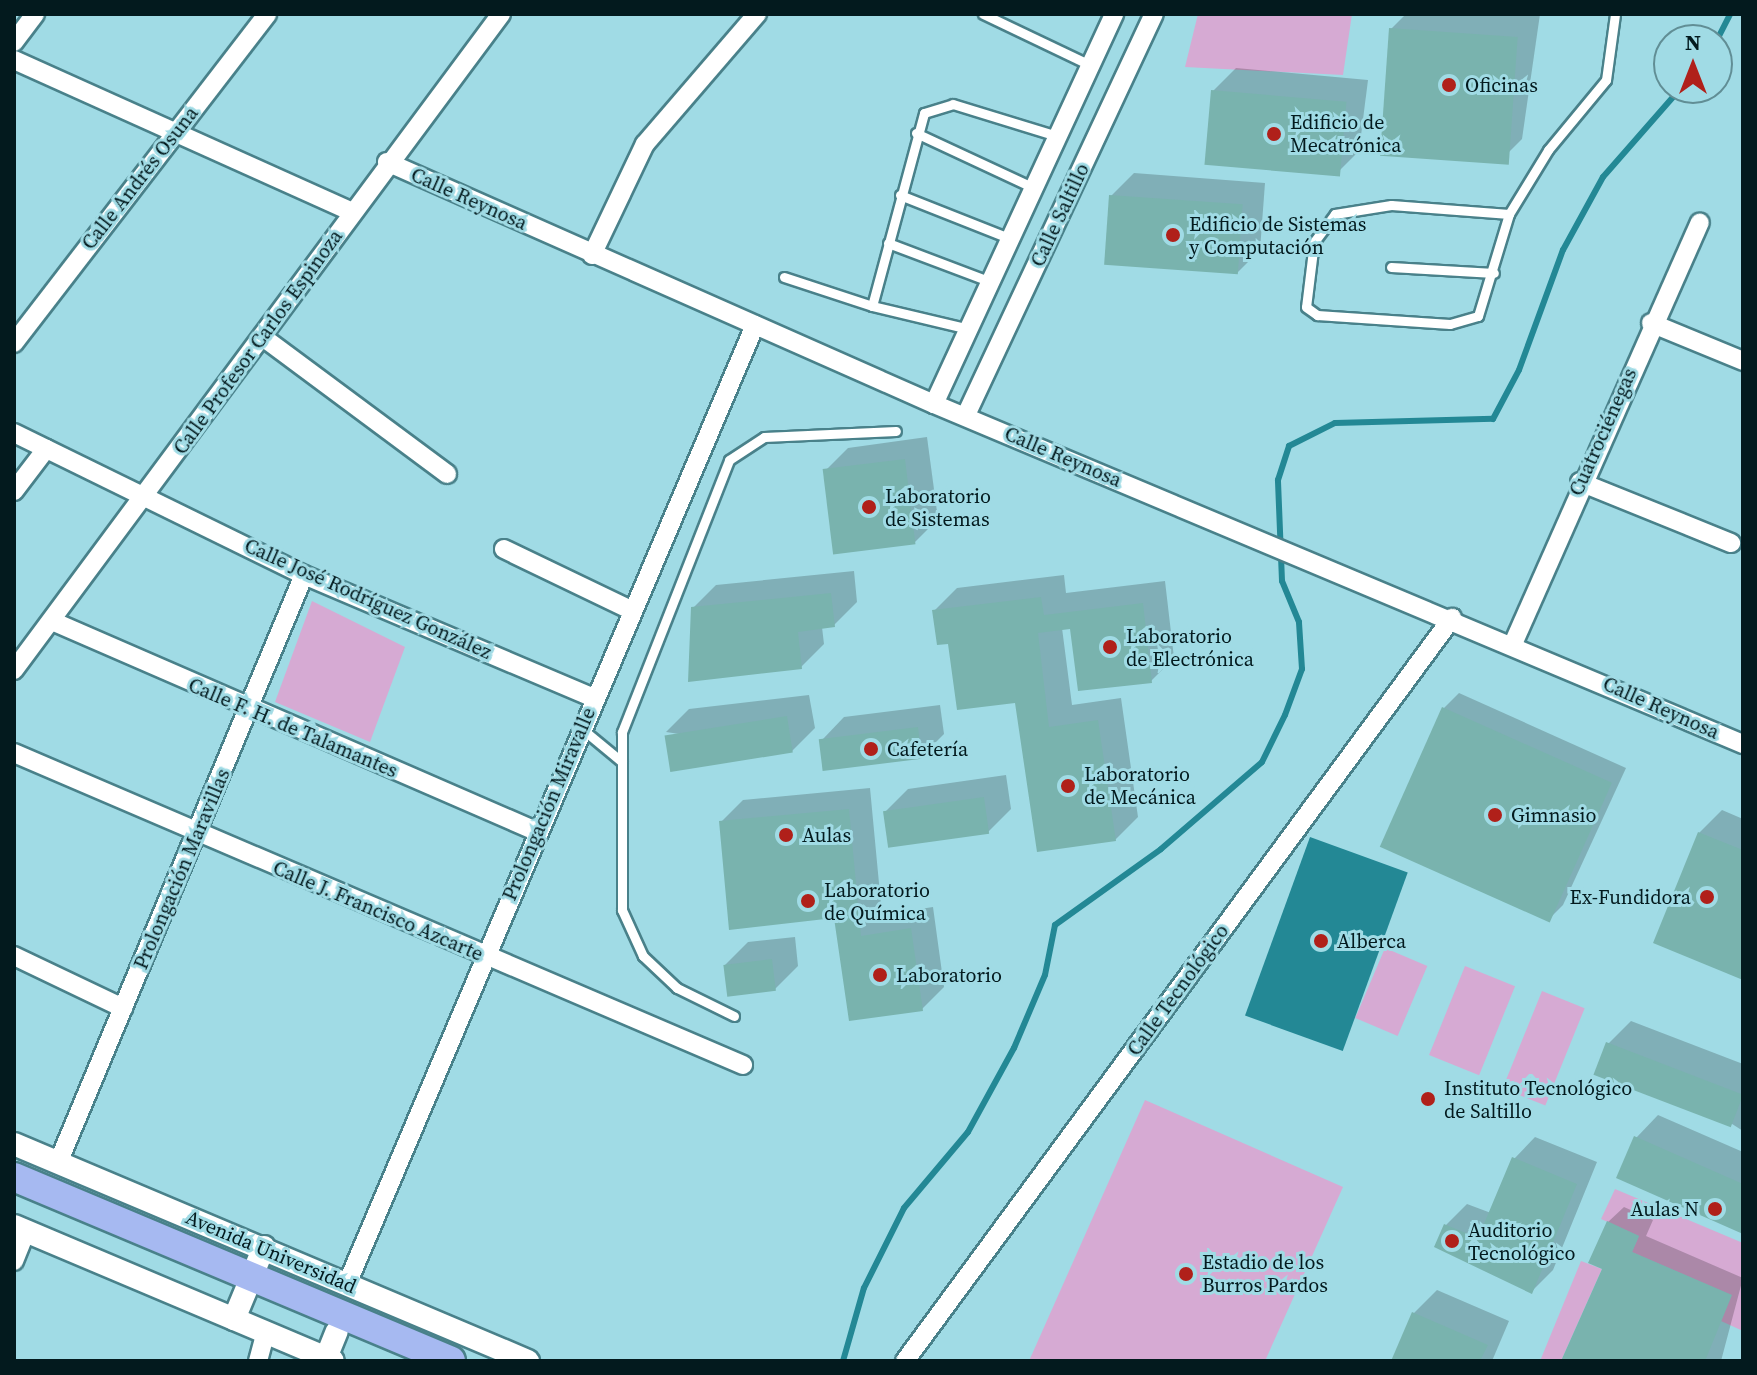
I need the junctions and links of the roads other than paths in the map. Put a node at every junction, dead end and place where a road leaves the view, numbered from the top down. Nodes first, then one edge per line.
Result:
1 (35, 14) edge
2 (267, 14) edge
3 (501, 14) edge
4 (757, 14) edge
5 (983, 14) edge
6 (1114, 14) edge
7 (1154, 14) edge
8 (1615, 14) edge
9 (14, 42) edge
10 (14, 60) edge
11 (1090, 65) junction
12 (177, 131) junction
13 (916, 133) junction
14 (1057, 136) junction
15 (387, 162) junction
16 (1034, 188) junction
17 (900, 195) junction
18 (352, 212) junction
19 (1509, 214) junction
20 (1700, 223) dead end
21 (1011, 239) junction
22 (888, 243) junction
23 (592, 255) junction
24 (1391, 267) dead end
25 (1494, 273) junction
26 (784, 277) dead end
27 (991, 282) junction
28 (872, 306) junction
29 (1651, 323) junction
30 (755, 325) junction
31 (969, 329) junction
32 (264, 338) junction
33 (14, 343) edge
34 (1743, 361) edge
35 (934, 404) junction
36 (966, 415) junction
37 (896, 431) dead end
38 (14, 433) edge
39 (46, 449) junction
40 (447, 474) dead end
41 (1580, 482) junction
42 (14, 491) edge
43 (148, 494) junction
44 (1731, 543) dead end
45 (504, 549) dead end
46 (304, 575) junction
47 (631, 610) junction
48 (1452, 618) junction
49 (52, 621) junction
50 (1513, 644) junction
51 (14, 670) edge
52 (594, 698) junction
53 (249, 712) junction
54 (581, 728) junction
55 (1743, 744) edge
56 (14, 753) edge
57 (621, 761) junction
58 (536, 831) junction
59 (196, 837) junction
60 (14, 956) edge
61 (484, 956) junction
62 (123, 1008) junction
63 (734, 1016) dead end
64 (743, 1065) dead end
65 (14, 1144) edge
66 (58, 1163) junction
67 (14, 1177) edge
68 (14, 1195) edge
69 (20, 1228) edge
70 (264, 1247) junction
71 (14, 1261) edge
72 (347, 1284) junction
73 (249, 1285) junction
74 (234, 1319) junction
75 (337, 1331) junction
76 (266, 1332) junction
77 (329, 1360) edge
78 (258, 1361) edge
79 (409, 1361) edge
80 (451, 1361) edge
81 (528, 1361) edge
82 (905, 1361) edge

1 - 9 street
2 - 12 street, Calle Andrés Osuna
3 - 15 street, Calle Profesor Carlos Espinoza
4 - 23 street
5 - 11 lane
6 - 11 street, Calle Saltillo
7 - 36 street, Calle Saltillo
8 - 19 lane
10 - 12 street
11 - 14 street, Calle Saltillo
12 - 18 street
12 - 33 street, Calle Andrés Osuna
13 - 14 lane
13 - 16 lane
13 - 17 lane
14 - 16 street, Calle Saltillo
15 - 18 street, Calle Profesor Carlos Espinoza
15 - 23 street, Calle Reynosa
16 - 21 street, Calle Saltillo
17 - 21 lane
17 - 22 lane
18 - 32 street, Calle Profesor Carlos Espinoza
19 - 25 lane
19 - 25 lane
20 - 29 street, Cuatrociénegas
21 - 27 street, Calle Saltillo
22 - 27 lane
22 - 28 lane
23 - 30 street, Calle Reynosa
24 - 25 lane
26 - 28 lane
27 - 31 street, Calle Saltillo
28 - 31 lane
29 - 34 street
29 - 41 street, Cuatrociénegas
30 - 35 street, Calle Reynosa
30 - 47 street, Prolongación Miravalle
31 - 35 street, Calle Saltillo
32 - 40 street
32 - 43 street, Calle Profesor Carlos Espinoza
35 - 36 street, Calle Reynosa
36 - 48 street, Calle Reynosa
37 - 57 lane
38 - 39 street, Calle José Rodríguez González
39 - 42 street
39 - 43 street, Calle José Rodríguez González
41 - 44 street
41 - 50 street, Cuatrociénegas
43 - 46 street, Calle José Rodríguez González
43 - 49 street, Calle Profesor Carlos Espinoza
45 - 47 street
46 - 52 street, Calle José Rodríguez González
46 - 53 street, Prolongación Maravillas
47 - 52 street, Prolongación Miravalle
48 - 50 street, Calle Reynosa
48 - 82 street, Calle Tecnológico
49 - 51 street, Calle Profesor Carlos Espinoza
49 - 53 street, Calle F. H. de Talamantes
50 - 55 street, Calle Reynosa
52 - 54 street, Prolongación Miravalle
53 - 58 street, Calle F. H. de Talamantes
53 - 59 street, Prolongación Maravillas
54 - 57 lane
54 - 58 street, Prolongación Miravalle
56 - 59 street, Calle J. Francisco Azcarte
57 - 63 lane
58 - 61 street, Prolongación Miravalle
59 - 61 street, Calle J. Francisco Azcarte
59 - 62 street, Prolongación Maravillas
60 - 62 street
61 - 64 street, Calle J. Francisco Azcarte
61 - 72 street, Prolongación Miravalle
62 - 66 street, Prolongación Maravillas
65 - 66 street, Avenida Universidad
66 - 70 street, Avenida Universidad
67 - 73 main road, Avenida Universidad
68 - 73 main road, Avenida Universidad
69 - 71 street
69 - 74 street
70 - 72 street, Avenida Universidad
70 - 73 street
72 - 81 street, Avenida Universidad
73 - 74 street
73 - 75 main road, Avenida Universidad
73 - 80 main road, Avenida Universidad
74 - 76 street
75 - 77 street
75 - 79 main road, Avenida Universidad
76 - 77 street
76 - 78 street

